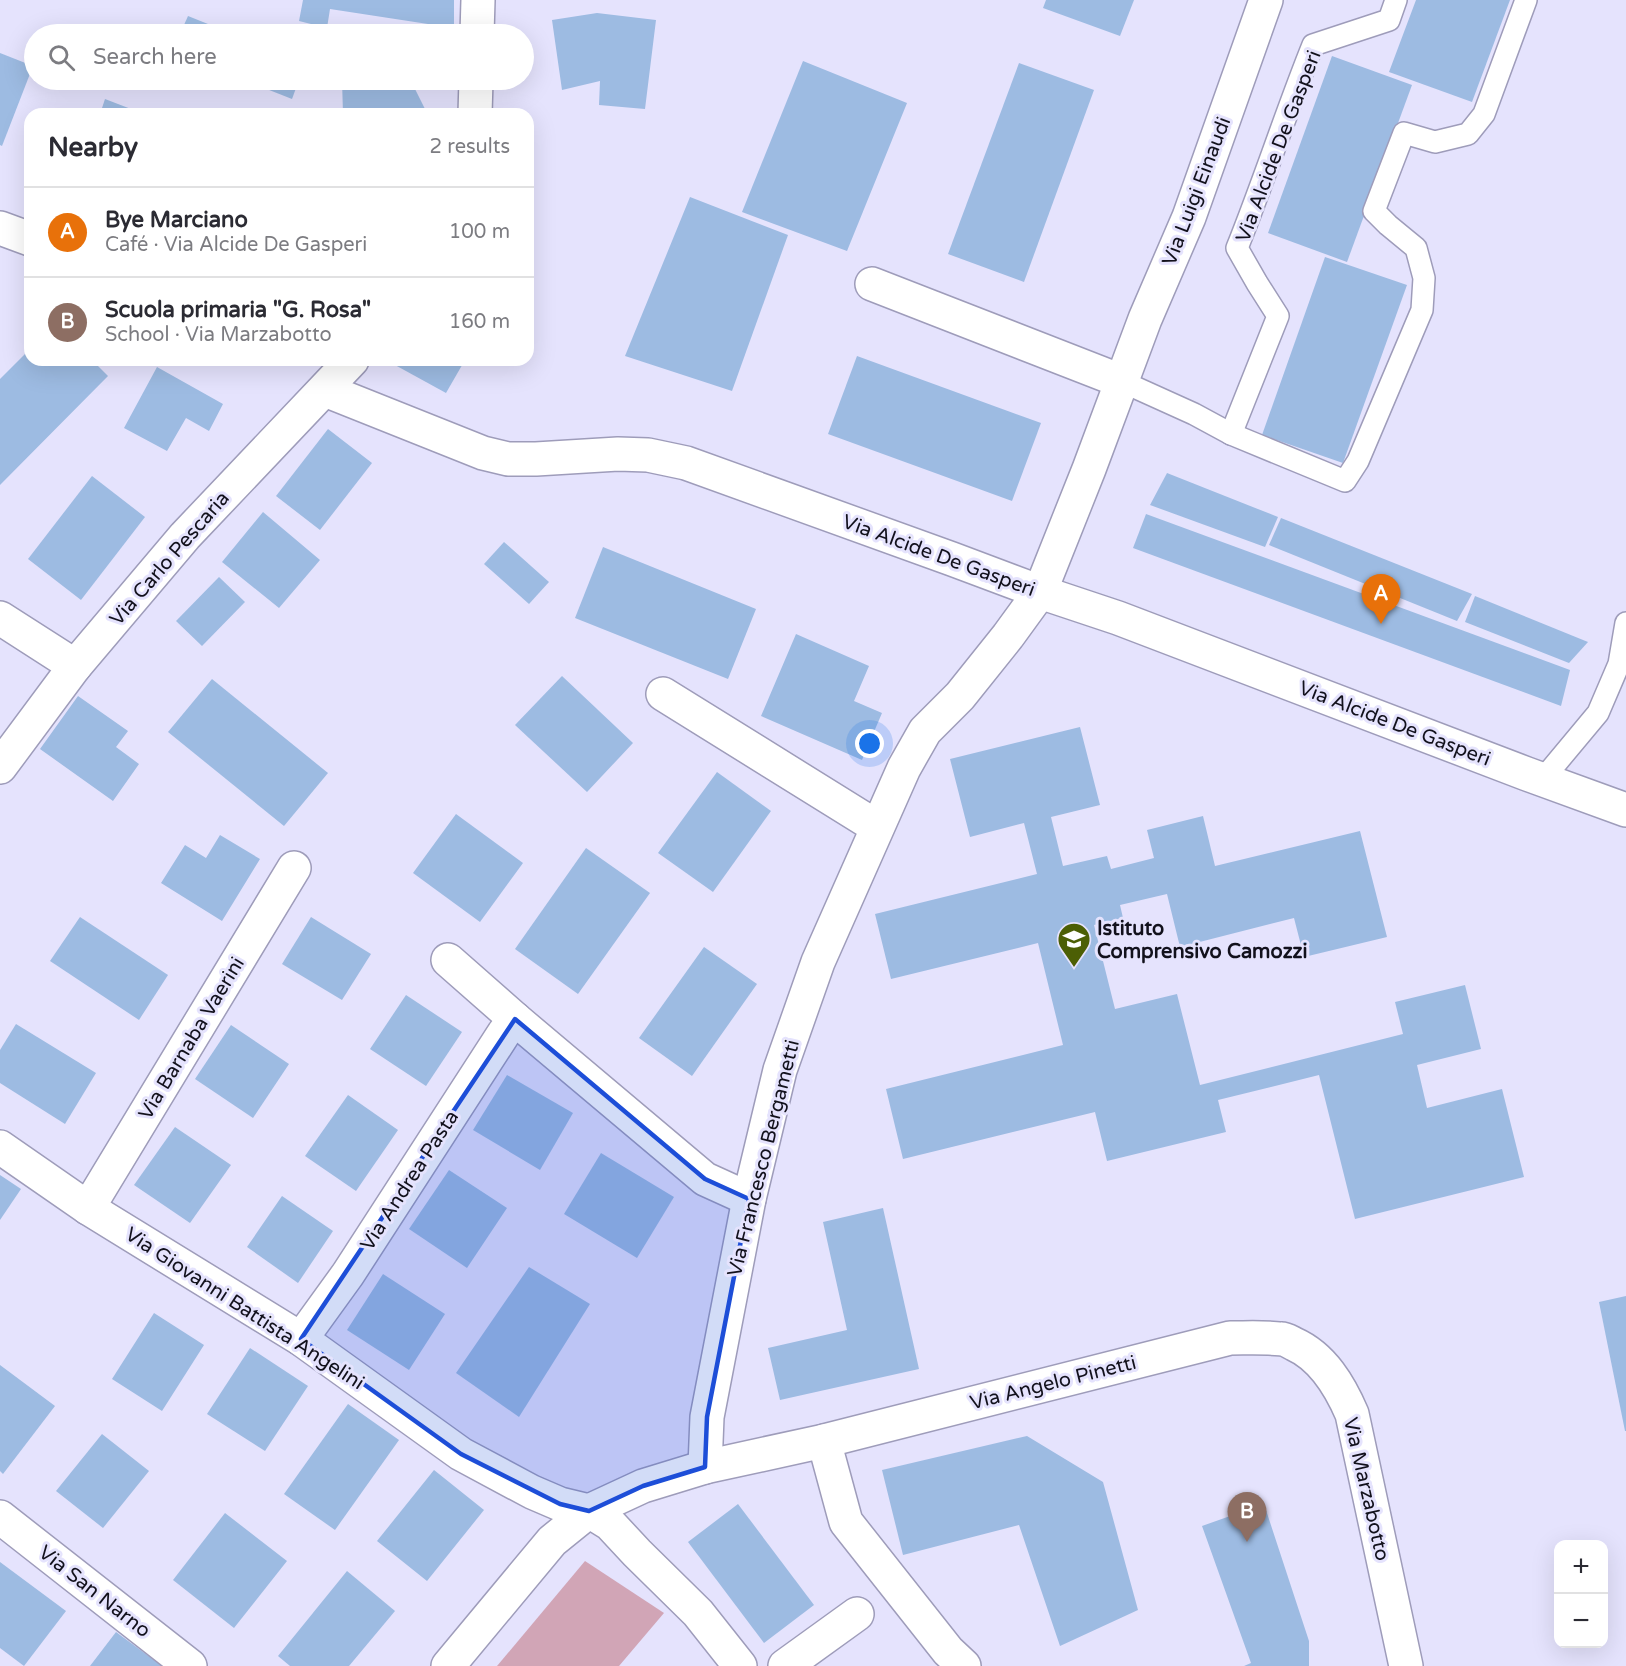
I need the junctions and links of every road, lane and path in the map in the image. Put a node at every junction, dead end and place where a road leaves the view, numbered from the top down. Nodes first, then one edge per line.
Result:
1 (478, 0) edge
2 (1266, 0) edge
3 (1396, 0) edge
4 (1526, 0) edge
5 (477, 24) edge
6 (476, 90) edge
7 (475, 108) edge
8 (0, 228) edge
9 (24, 237) edge
10 (872, 284) dead end
11 (347, 366) edge
12 (1121, 381) junction
13 (325, 390) junction
14 (1231, 434) junction
15 (1040, 592) junction
16 (0, 618) edge
17 (1626, 623) edge
18 (75, 666) junction
19 (663, 694) dead end
20 (0, 767) edge
21 (1543, 778) junction
22 (1626, 810) edge
23 (877, 827) junction
24 (294, 868) dead end
25 (448, 960) dead end
26 (515, 1019) junction
27 (0, 1147) edge
28 (749, 1199) junction
29 (88, 1208) junction
30 (301, 1339) junction
31 (1284, 1339) joint
32 (824, 1441) junction
33 (705, 1467) junction
34 (589, 1511) junction
35 (0, 1516) edge
36 (857, 1614) dead end
37 (190, 1666) edge
38 (448, 1666) edge
39 (740, 1666) edge
40 (785, 1666) edge
41 (964, 1666) edge
42 (1406, 1666) edge

1 - 5 street
2 - 12 street, Via Luigi Einaudi
3 - 14 lane, Via Alcide De Gasperi
4 - 14 lane
6 - 7 street
8 - 9 street
10 - 12 street
11 - 13 street, Via Carlo Pescaria
12 - 14 lane
12 - 15 street, Via Luigi Einaudi
13 - 15 street, Via Alcide De Gasperi
13 - 18 street, Via Carlo Pescaria
15 - 21 street, Via Alcide De Gasperi
15 - 23 street, Via Francesco Bergametti
16 - 18 street
17 - 21 lane
18 - 20 street, Via Carlo Pescaria
19 - 23 street
21 - 22 street, Via Alcide De Gasperi
23 - 28 street, Via Francesco Bergametti
24 - 29 street, Via Barnaba Vaerini
25 - 26 street
26 - 28 street
26 - 30 street, Via Andrea Pasta
27 - 29 street, Via Giovanni Battista Angelini
28 - 33 street, Via Francesco Bergametti
29 - 30 street, Via Giovanni Battista Angelini
30 - 34 street, Via Giovanni Battista Angelini
31 - 32 street, Via Angelo Pinetti
31 - 42 street, Via Marzabotto
32 - 33 street, Via Angelo Pinetti
32 - 41 street
33 - 34 street, Via Angelo Pinetti
34 - 38 street, Via Angelo Pinetti
34 - 39 street
35 - 37 street, Via San Narno
36 - 40 street

